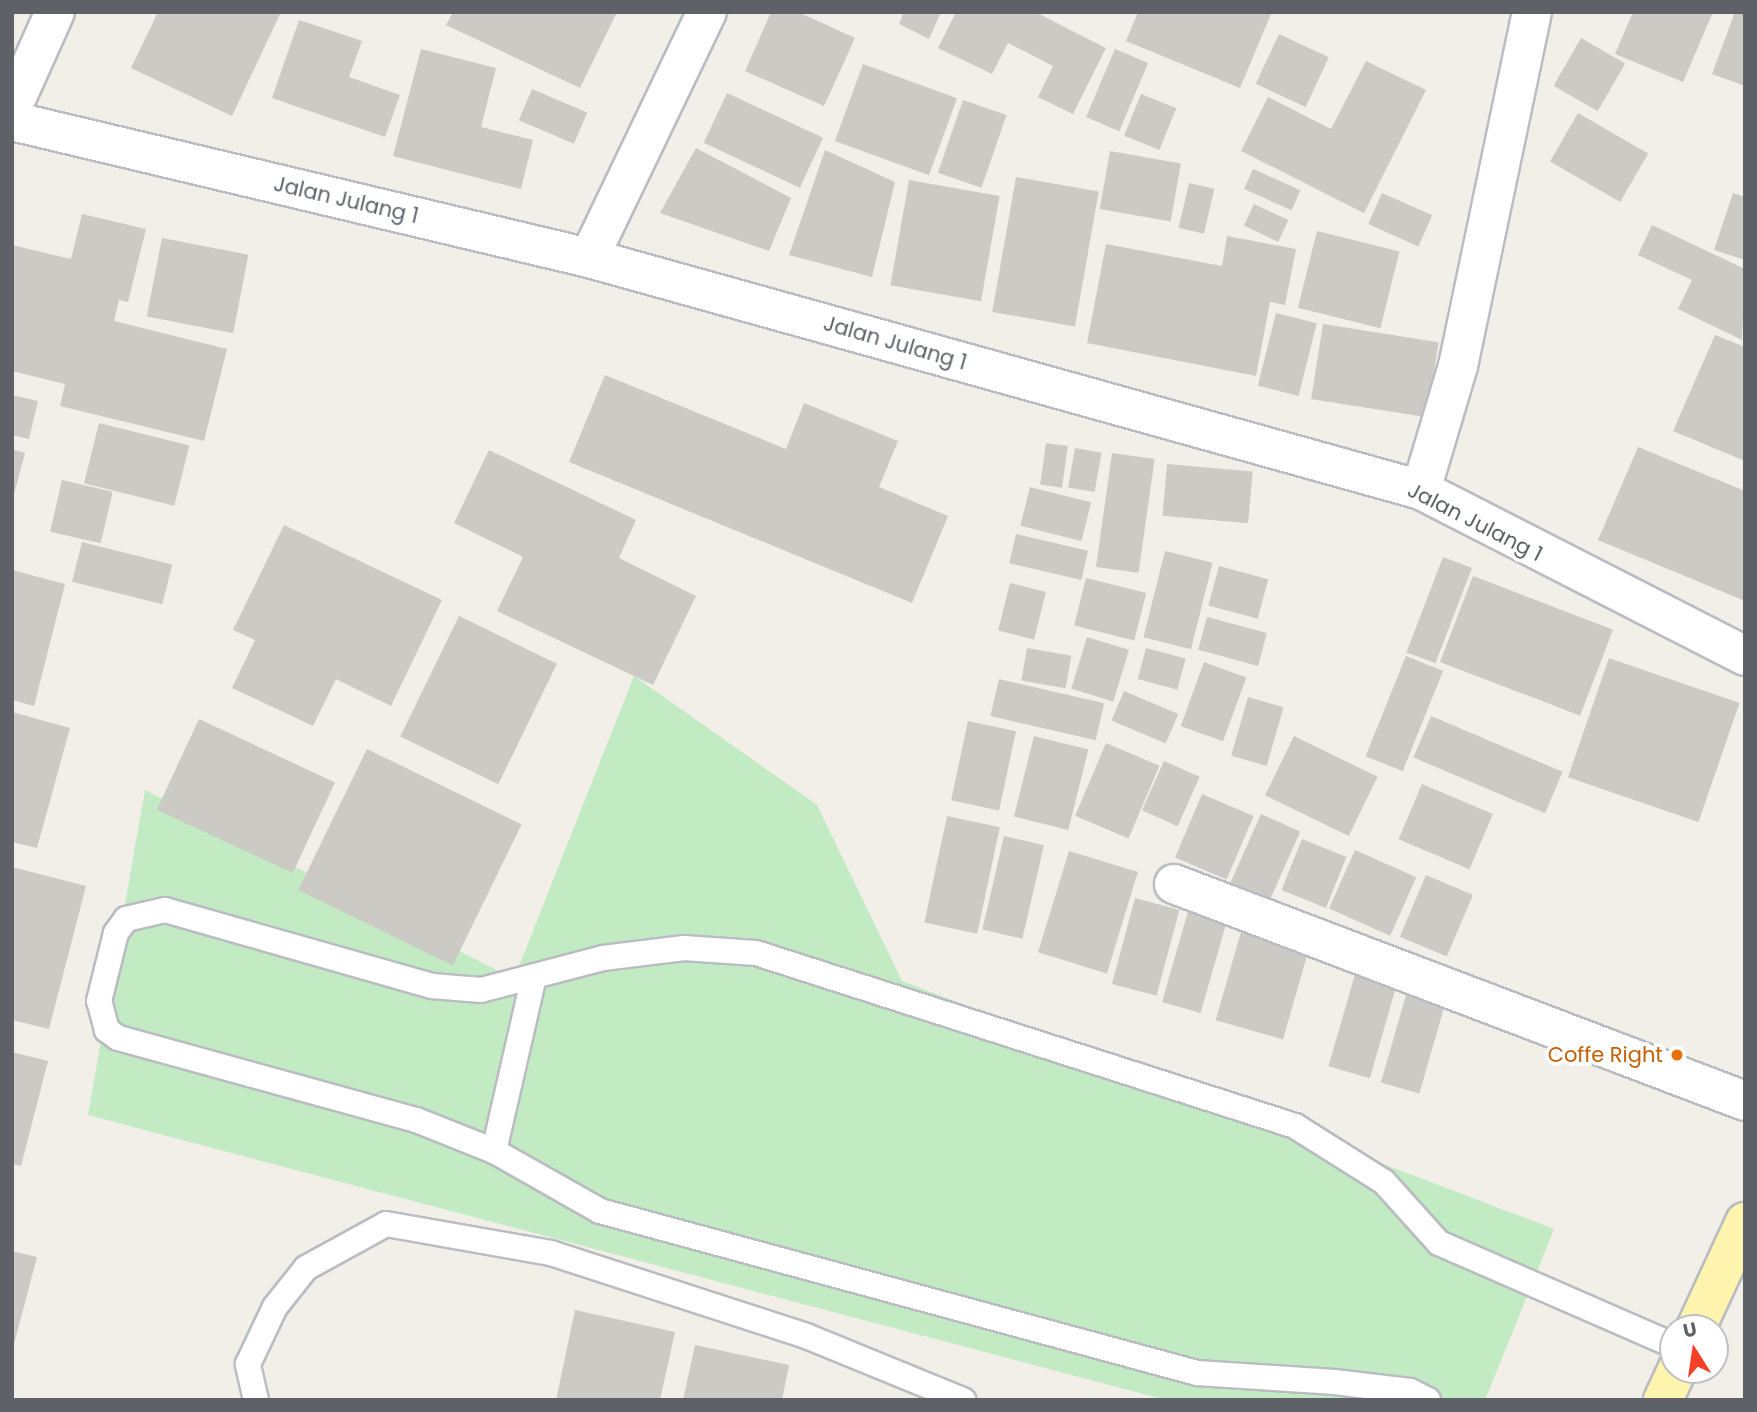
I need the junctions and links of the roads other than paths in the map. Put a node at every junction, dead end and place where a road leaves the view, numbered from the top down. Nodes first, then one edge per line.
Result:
1 (55, 12) edge
2 (707, 12) edge
3 (1532, 12) edge
4 (12, 108) edge
5 (12, 121) edge
6 (589, 258) junction
7 (1420, 489) junction
8 (1745, 656) edge
9 (1174, 884) dead end
10 (533, 981) junction
11 (1745, 1101) edge
12 (494, 1151) junction
13 (1745, 1222) edge
14 (1702, 1314) edge
15 (1659, 1339) edge
16 (1670, 1384) edge
17 (256, 1400) edge
18 (963, 1400) edge
19 (1428, 1400) edge
20 (1663, 1400) edge

1 - 4 street
2 - 6 street
3 - 7 street
5 - 6 street, Jalan Julang 1
6 - 7 street, Jalan Julang 1
7 - 8 street, Jalan Julang 1
9 - 11 street
10 - 12 lane
10 - 12 lane
10 - 15 lane
12 - 19 lane
13 - 14 main road
16 - 20 main road
17 - 18 lane

